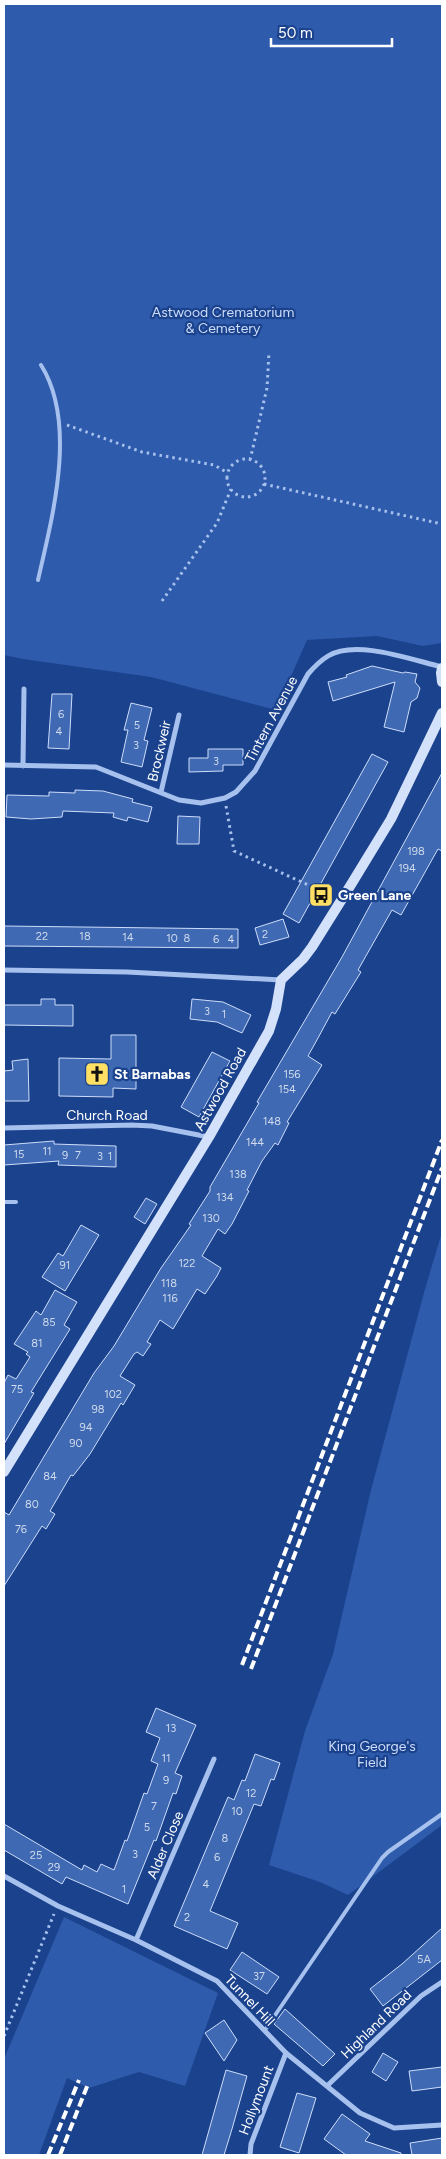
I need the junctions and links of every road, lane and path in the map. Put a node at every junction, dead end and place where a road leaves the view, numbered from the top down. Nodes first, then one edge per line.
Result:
1 (269, 352) dead end
2 (41, 365) dead end
3 (58, 422) junction
4 (250, 460) junction
5 (228, 473) junction
6 (264, 484) junction
7 (231, 489) junction
8 (442, 524) edge
9 (38, 580) dead end
10 (162, 601) dead end
11 (442, 668) edge
12 (442, 682) edge
13 (24, 689) dead end
14 (442, 713) edge
15 (179, 715) dead end
16 (4, 765) edge
17 (23, 766) junction
18 (161, 792) junction
19 (225, 798) junction
20 (342, 900) junction
21 (4, 970) edge
22 (281, 980) junction
23 (4, 1128) edge
24 (209, 1137) junction
25 (4, 1202) edge
26 (16, 1202) dead end
27 (4, 1472) edge
28 (214, 1759) dead end
29 (442, 1814) edge
30 (4, 1876) edge
31 (58, 1906) junction
32 (136, 1940) junction
33 (442, 1982) edge
34 (265, 2030) junction
35 (4, 2036) edge
36 (286, 2053) junction
37 (328, 2086) junction
38 (442, 2125) edge
39 (250, 2155) edge

1 - 4 path
2 - 3 lane
3 - 5 path
3 - 9 lane
4 - 5 path
4 - 6 path
5 - 7 path
6 - 7 path
6 - 8 path
7 - 10 path
11 - 12 main road
11 - 19 street, Tintern Avenue
13 - 17 street
14 - 20 main road
15 - 18 street, Brockweir
16 - 17 street, Tintern Avenue
17 - 18 street, Tintern Avenue
18 - 19 street, Tintern Avenue
19 - 20 path
20 - 22 main road
21 - 22 street
22 - 24 main road, Astwood Road
23 - 24 street, Church Road
24 - 27 main road, Astwood Road
25 - 26 lane
28 - 32 street, Alder Close
29 - 34 lane
30 - 31 street, Tunnel Hill
31 - 32 street, Tunnel Hill
31 - 35 path
32 - 34 street, Tunnel Hill
33 - 37 street, Highland Road
34 - 36 street, Tunnel Hill
36 - 37 street, Tunnel Hill
36 - 39 street, Hollymount
37 - 38 street, Tunnel Hill

